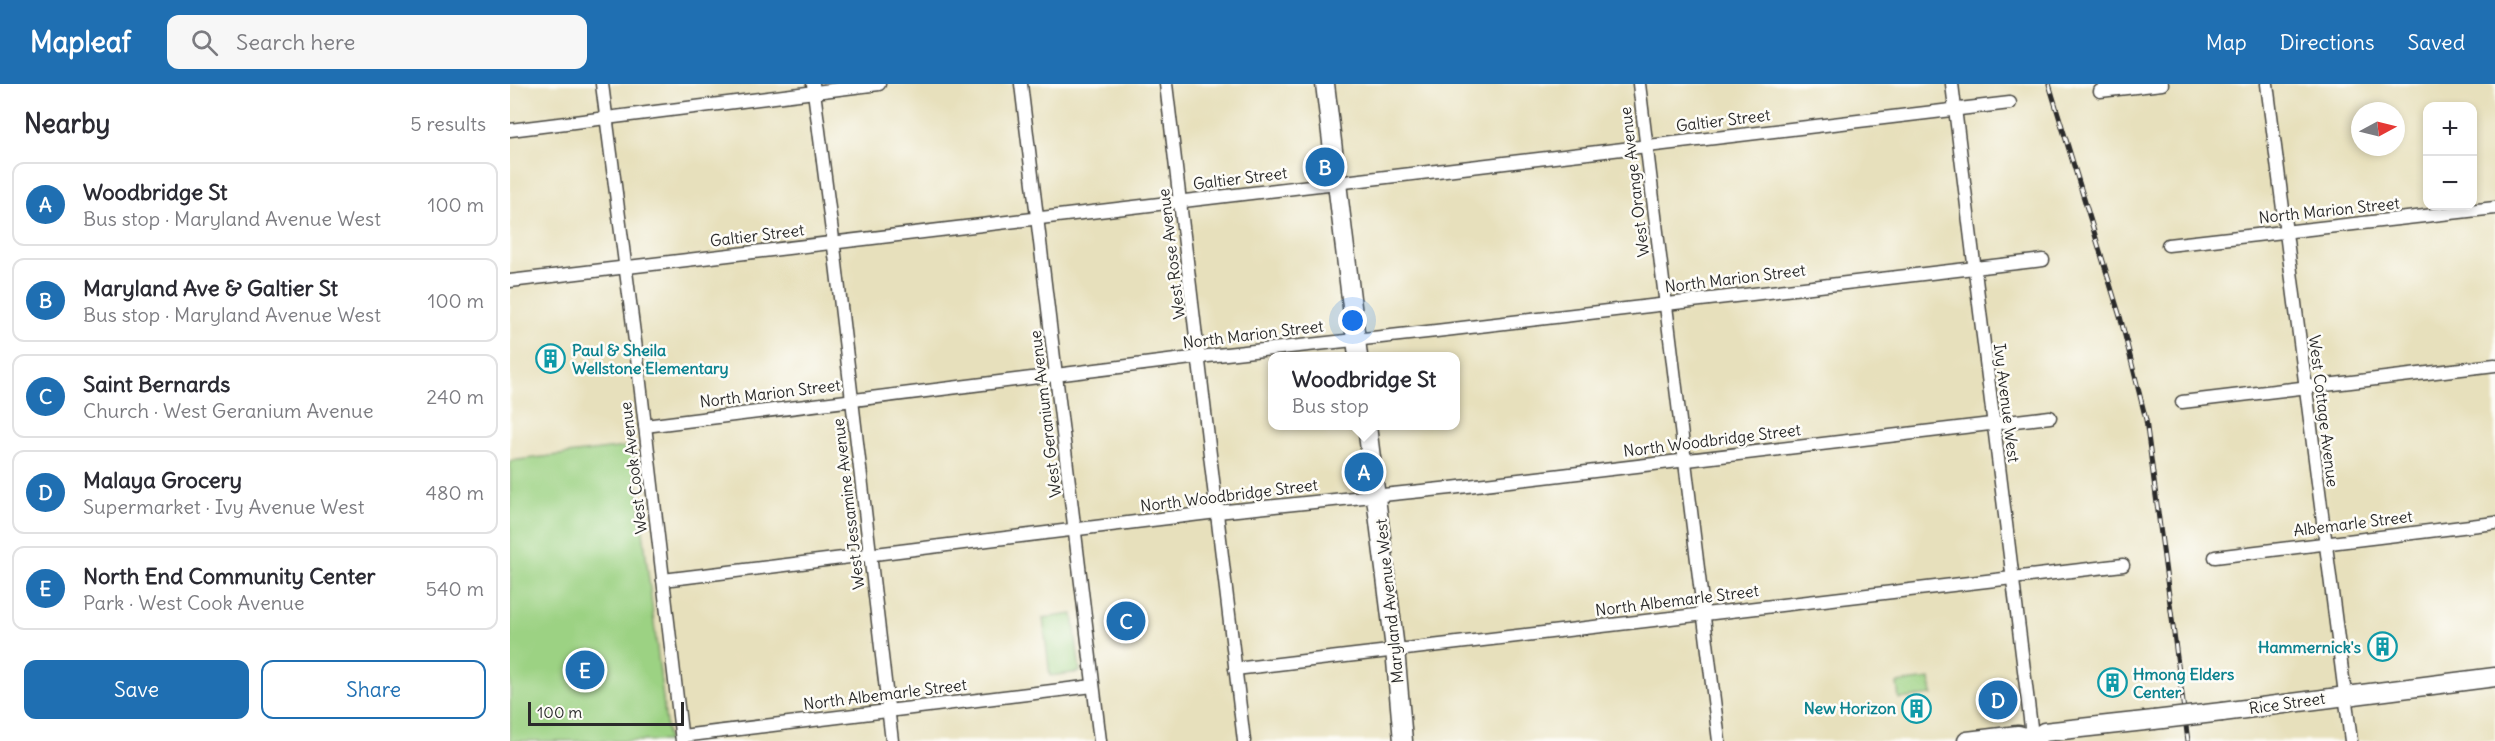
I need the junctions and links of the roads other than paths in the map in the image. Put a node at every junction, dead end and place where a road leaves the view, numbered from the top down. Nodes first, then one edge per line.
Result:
1 (602, 84) edge
2 (879, 84) edge
3 (1022, 84) edge
4 (1166, 84) edge
5 (1325, 84) edge
6 (1639, 84) edge
7 (1952, 84) edge
8 (2162, 84) edge
9 (2267, 84) edge
10 (813, 88) edge
11 (2100, 91) dead end
12 (2010, 103) dead end
13 (1955, 109) junction
14 (606, 118) junction
15 (510, 130) edge
16 (1646, 146) junction
17 (1338, 182) junction
18 (1181, 201) junction
19 (2495, 208) edge
20 (1039, 218) junction
21 (2285, 232) junction
22 (834, 242) junction
23 (2168, 245) dead end
24 (2043, 260) dead end
25 (626, 267) junction
26 (1973, 268) junction
27 (510, 281) edge
28 (1666, 303) junction
29 (1357, 348) edge
30 (1287, 352) edge
31 (1268, 353) edge
32 (1200, 357) junction
33 (2495, 365) edge
34 (1058, 375) junction
35 (2304, 387) junction
36 (852, 399) junction
37 (2182, 402) dead end
38 (2050, 417) dead end
39 (1993, 424) junction
40 (645, 426) junction
41 (1368, 430) edge
42 (1685, 460) junction
43 (1377, 495) junction
44 (1217, 512) junction
45 (2495, 523) edge
46 (1075, 530) junction
47 (2324, 543) junction
48 (871, 556) junction
49 (2215, 557) dead end
50 (2122, 564) dead end
51 (2012, 578) junction
52 (663, 580) junction
53 (1704, 614) junction
54 (1395, 649) junction
55 (1235, 669) junction
56 (2495, 677) edge
57 (1093, 686) junction
58 (2345, 695) junction
59 (889, 711) junction
60 (2032, 735) edge
61 (682, 739) edge
62 (892, 741) edge
63 (1100, 741) edge
64 (1244, 741) edge
65 (1403, 741) edge
66 (1719, 741) edge
67 (1967, 741) edge
68 (2351, 741) edge

1 - 14 street, West Cook Avenue
2 - 10 street
3 - 20 street, West Geranium Avenue
4 - 18 street, West Rose Avenue
5 - 17 main road
6 - 16 street, West Orange Avenue
7 - 13 street, Ivy Avenue West
8 - 11 street
9 - 21 street, West Cottage Avenue
10 - 14 street
10 - 22 street, West Jessamine Avenue
12 - 13 street, Galtier Street
13 - 16 street, Galtier Street
13 - 26 street, Ivy Avenue West
14 - 15 street
14 - 25 street, West Cook Avenue
16 - 17 street, Galtier Street
16 - 28 street, West Orange Avenue
17 - 18 street, Galtier Street
17 - 29 main road
18 - 20 street, Galtier Street
18 - 32 street, West Rose Avenue
19 - 21 street, North Marion Street
20 - 22 street, Galtier Street
20 - 34 street, West Geranium Avenue
21 - 23 street, North Marion Street
21 - 35 street, West Cottage Avenue
22 - 25 street, Galtier Street
22 - 36 street, West Jessamine Avenue
24 - 26 street, North Marion Street
25 - 27 street, Galtier Street
25 - 40 street, West Cook Avenue
26 - 28 street, North Marion Street
26 - 39 street, Ivy Avenue West
28 - 29 street, North Marion Street
28 - 42 street, West Orange Avenue
29 - 30 street, North Marion Street
31 - 32 street, North Marion Street
32 - 34 street, North Marion Street
32 - 44 street, West Rose Avenue
33 - 35 street
34 - 36 street, North Marion Street
34 - 46 street, West Geranium Avenue
35 - 37 street
35 - 47 street, West Cottage Avenue
36 - 40 street, North Marion Street
36 - 48 street, West Jessamine Avenue
38 - 39 street, North Woodbridge Street
39 - 42 street, North Woodbridge Street
39 - 51 street, Ivy Avenue West
40 - 52 street, West Cook Avenue
41 - 43 main road, Maryland Avenue West
42 - 43 street, North Woodbridge Street
42 - 53 street, West Orange Avenue
43 - 44 street, North Woodbridge Street
43 - 54 main road, Maryland Avenue West
44 - 46 street, North Woodbridge Street
44 - 55 street, West Rose Avenue
45 - 47 street, Albemarle Street
46 - 48 street, North Woodbridge Street
46 - 57 street, West Geranium Avenue
47 - 49 street, Albemarle Street
47 - 58 street, West Cottage Avenue
48 - 52 street, North Woodbridge Street
48 - 59 street, West Jessamine Avenue
50 - 51 street, North Albemarle Street
51 - 53 street, North Albemarle Street
51 - 60 street, Ivy Avenue West
52 - 61 street, West Cook Avenue
53 - 54 street, North Albemarle Street
53 - 66 street, West Orange Avenue
54 - 55 street, North Albemarle Street
54 - 65 main road, Maryland Avenue West
55 - 64 street, West Rose Avenue
56 - 58 main road, Rice Street
57 - 59 street, North Albemarle Street
57 - 63 street, West Geranium Avenue
58 - 60 main road, Rice Street, bridge
58 - 68 street, West Cottage Avenue
59 - 61 street, North Albemarle Street
59 - 62 street, West Jessamine Avenue
60 - 67 main road, Rice Street

